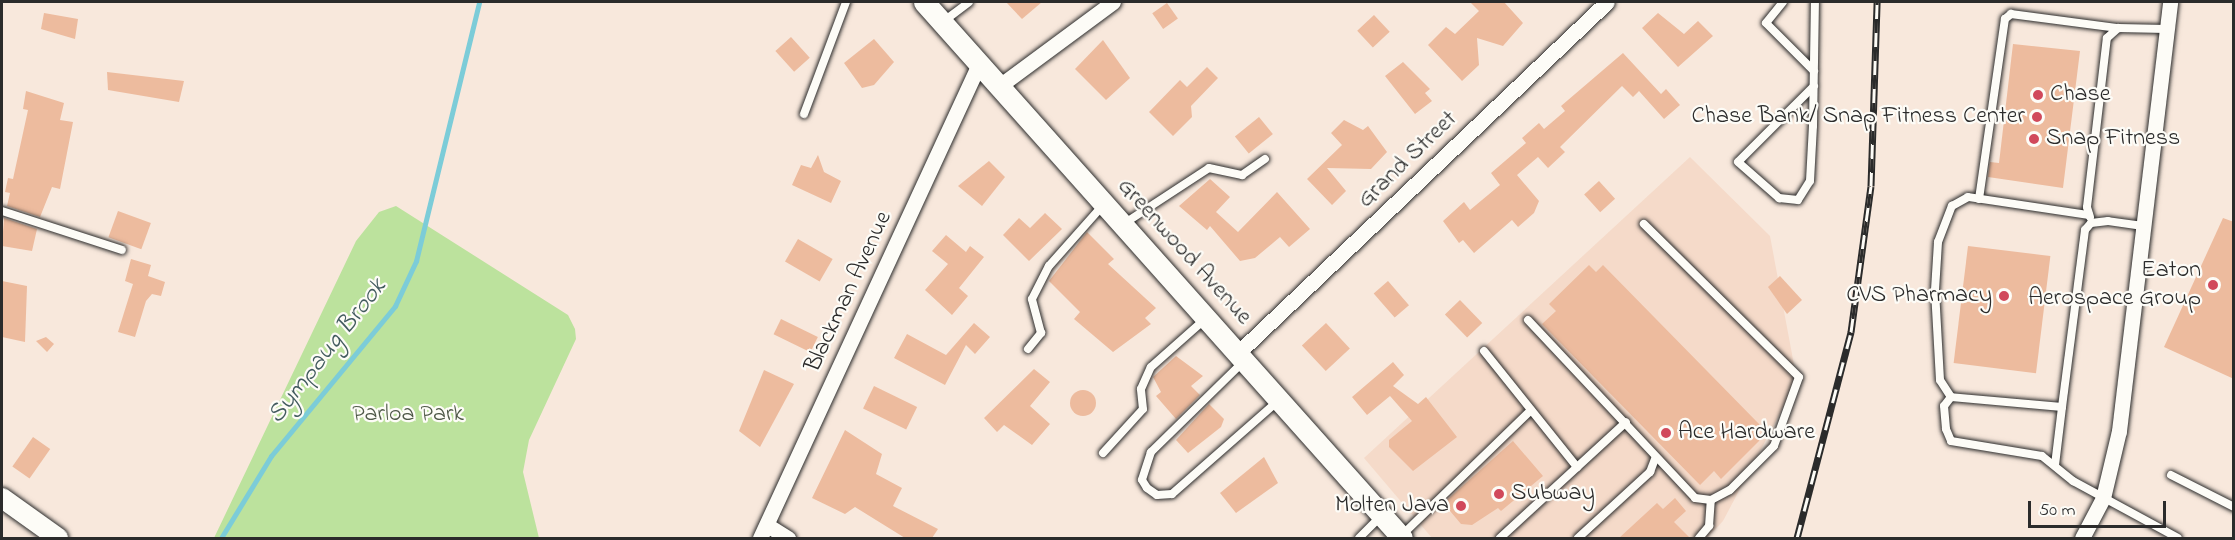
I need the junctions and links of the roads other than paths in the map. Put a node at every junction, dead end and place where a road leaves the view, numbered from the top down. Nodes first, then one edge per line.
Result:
1 (846, 2) edge
2 (924, 2) edge
3 (969, 2) edge
4 (1113, 2) edge
5 (1606, 2) edge
6 (1783, 2) edge
7 (1815, 2) edge
8 (2170, 2) edge
9 (942, 22) junction
10 (2118, 28) junction
11 (2166, 29) junction
12 (979, 64) junction
13 (1814, 71) junction
14 (1814, 86) junction
15 (998, 87) junction
16 (804, 114) dead end
17 (1265, 159) dead end
18 (1979, 199) junction
19 (1105, 203) junction
20 (2, 211) edge
21 (2090, 219) junction
22 (1124, 224) junction
23 (1644, 224) dead end
24 (2143, 226) junction
25 (122, 250) dead end
26 (1208, 316) junction
27 (1528, 320) dead end
28 (1028, 349) dead end
29 (1484, 351) dead end
30 (1243, 355) junction
31 (1951, 397) junction
32 (1281, 398) junction
33 (2062, 407) junction
34 (1531, 410) junction
35 (1626, 422) junction
36 (1103, 453) dead end
37 (1655, 459) junction
38 (2055, 465) junction
39 (1577, 467) junction
40 (2171, 475) dead end
41 (2, 498) edge
42 (2103, 498) junction
43 (1711, 500) junction
44 (2234, 507) edge
45 (1382, 515) junction
46 (764, 532) edge
47 (1401, 537) edge
48 (58, 538) edge
49 (788, 538) edge
50 (1359, 538) edge
51 (1500, 538) edge
52 (1578, 538) edge
53 (1699, 538) edge
54 (2082, 538) edge
55 (2178, 538) edge

1 - 16 lane
2 - 9 main road, Greenwood Avenue
3 - 9 lane
4 - 15 street
5 - 30 street, Grand Street
6 - 13 lane
7 - 13 lane
8 - 11 street
9 - 12 main road, Greenwood Avenue
10 - 11 lane
10 - 18 lane
10 - 21 lane
11 - 24 street
12 - 15 main road, Greenwood Avenue
12 - 46 street, Blackman Avenue
13 - 14 lane
14 - 14 lane
15 - 19 main road, Greenwood Avenue
17 - 22 lane
18 - 21 lane
18 - 31 lane
19 - 22 main road, Greenwood Avenue
19 - 28 lane
20 - 25 lane
21 - 24 lane
21 - 33 lane
22 - 26 main road, Greenwood Avenue
23 - 43 lane
24 - 42 street
26 - 30 main road, Greenwood Avenue
26 - 36 lane
27 - 35 lane
29 - 34 lane
30 - 32 main road, Greenwood Avenue
30 - 32 lane
31 - 33 lane
31 - 38 lane
32 - 45 main road, Greenwood Avenue
33 - 38 lane
34 - 39 lane
34 - 47 lane
35 - 37 lane
35 - 39 lane
37 - 43 lane
37 - 52 lane
38 - 42 lane
39 - 51 lane
40 - 44 lane
41 - 48 street
42 - 54 street
42 - 55 lane
43 - 53 lane
45 - 47 main road, Greenwood Avenue
45 - 50 lane
46 - 49 street

